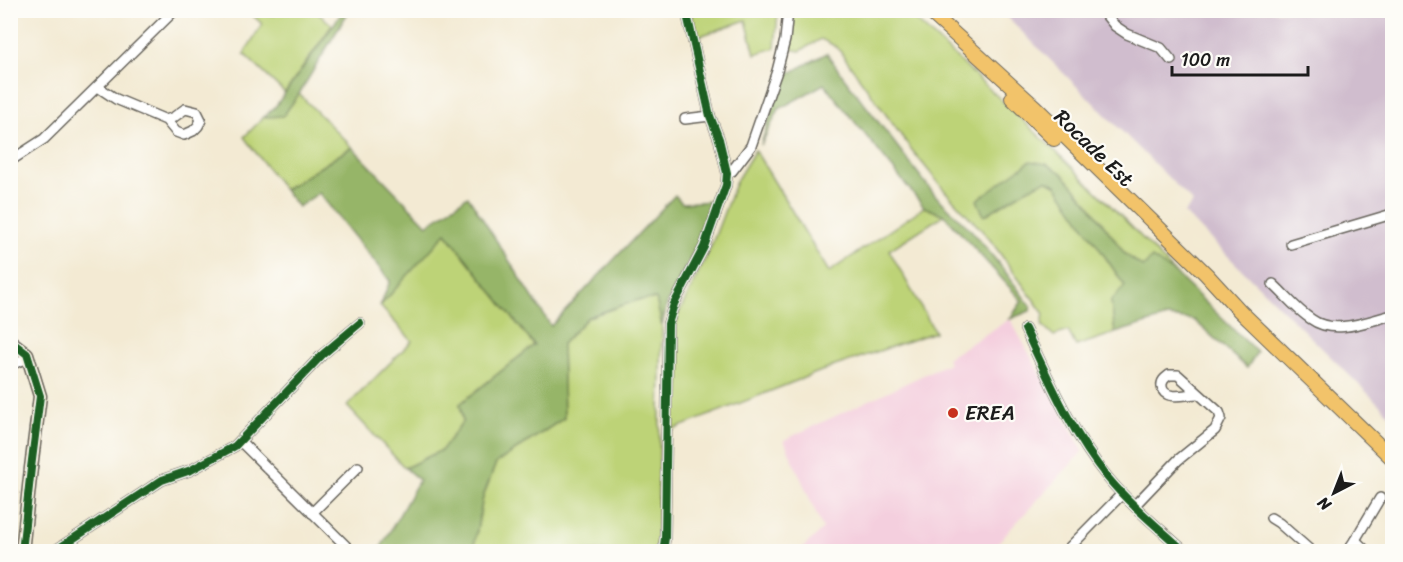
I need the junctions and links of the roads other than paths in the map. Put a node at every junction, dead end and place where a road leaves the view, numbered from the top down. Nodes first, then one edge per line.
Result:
1 (175, 10) edge
2 (686, 10) edge
3 (788, 10) edge
4 (923, 10) edge
5 (928, 10) edge
6 (1102, 10) edge
7 (1171, 60) dead end
8 (98, 87) junction
9 (710, 116) junction
10 (685, 119) dead end
11 (166, 120) dead end
12 (10, 161) edge
13 (727, 173) junction
14 (1392, 214) edge
15 (1291, 244) dead end
16 (1273, 284) dead end
17 (1240, 311) junction
18 (1392, 315) edge
19 (360, 323) dead end
20 (1024, 329) dead end
21 (10, 341) edge
22 (28, 358) junction
23 (10, 365) edge
24 (1197, 394) dead end
25 (240, 441) junction
26 (1392, 459) edge
27 (358, 467) dead end
28 (1122, 494) junction
29 (1380, 498) dead end
30 (1135, 505) junction
31 (312, 513) junction
32 (1270, 518) dead end
33 (1355, 540) junction
34 (350, 550) edge
35 (22, 552) edge
36 (53, 552) edge
37 (663, 552) edge
38 (1065, 552) edge
39 (1185, 552) edge
40 (1312, 552) edge
41 (1347, 552) edge
42 (1367, 552) edge

1 - 8 street
2 - 9 street
3 - 13 street
4 - 17 main road, Rocade Est
5 - 17 main road, Rocade Est
6 - 7 street
8 - 11 street
8 - 12 street
9 - 10 street
9 - 13 street
13 - 37 street
14 - 15 street
16 - 18 street
17 - 26 main road, Rocade Est
19 - 25 street
20 - 28 street
21 - 22 street
22 - 23 street
22 - 35 street
24 - 30 street
25 - 31 street
25 - 36 street
27 - 31 street
28 - 30 street
28 - 38 street
29 - 33 street
30 - 39 street
31 - 34 street
32 - 40 street
33 - 41 street
33 - 42 street

